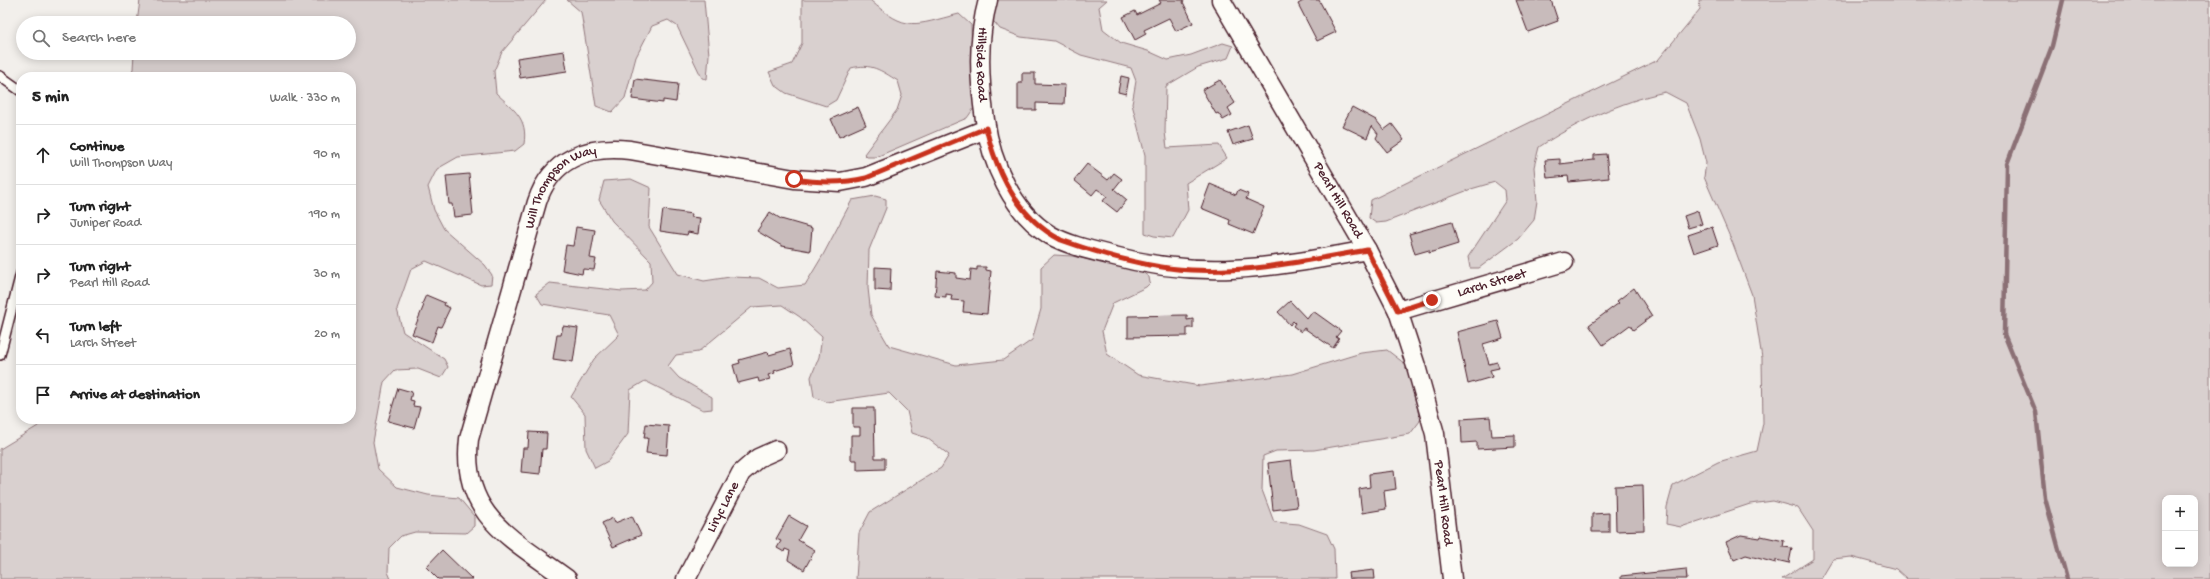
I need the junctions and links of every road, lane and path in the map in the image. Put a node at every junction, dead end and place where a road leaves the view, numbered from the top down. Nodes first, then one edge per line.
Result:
1 (988, 0) edge
2 (1221, 0) edge
3 (0, 76) edge
4 (16, 87) edge
5 (986, 128) junction
6 (1367, 250) junction
7 (1564, 262) dead end
8 (16, 292) edge
9 (1398, 311) junction
10 (0, 354) edge
11 (776, 450) dead end
12 (567, 579) edge
13 (686, 579) edge
14 (1452, 579) edge

1 - 5 street, Hillside Road
2 - 6 street, Pearl Hill Road
3 - 4 lane
5 - 6 street, Hillside Road
5 - 12 street, Will Thompson Way
6 - 9 street, Pearl Hill Road
7 - 9 street, Larch Street
8 - 10 lane
9 - 14 street, Pearl Hill Road
11 - 13 street, Liryc Lane

